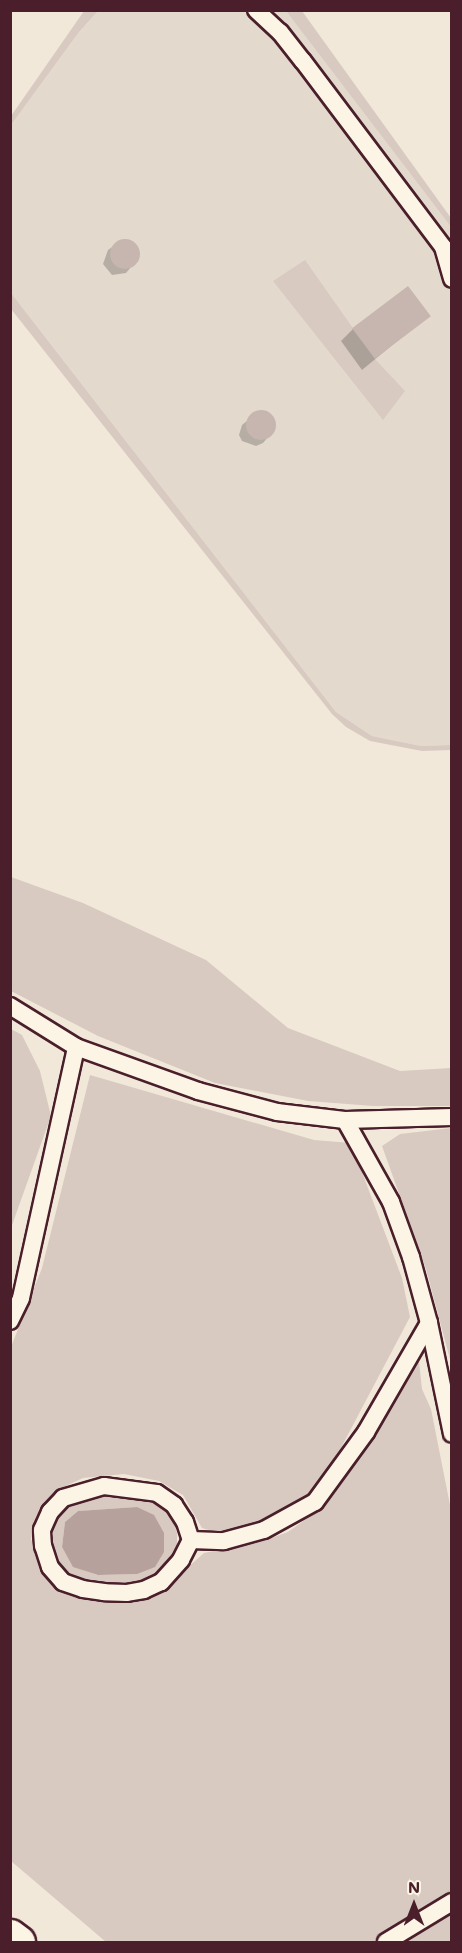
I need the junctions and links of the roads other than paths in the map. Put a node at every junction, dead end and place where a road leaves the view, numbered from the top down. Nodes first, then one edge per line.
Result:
1 (256, 10) edge
2 (452, 279) edge
3 (10, 1006) edge
4 (76, 1047) junction
5 (452, 1117) edge
6 (345, 1120) junction
7 (10, 1321) edge
8 (429, 1323) junction
9 (452, 1434) edge
10 (191, 1540) junction
11 (452, 1902) edge
12 (10, 1936) edge
13 (18, 1942) edge
14 (386, 1942) edge

1 - 2 lane
3 - 4 lane
4 - 6 lane
4 - 7 lane
5 - 6 lane
6 - 8 lane
8 - 9 lane
8 - 10 lane
10 - 10 lane
11 - 14 lane
12 - 13 highway

